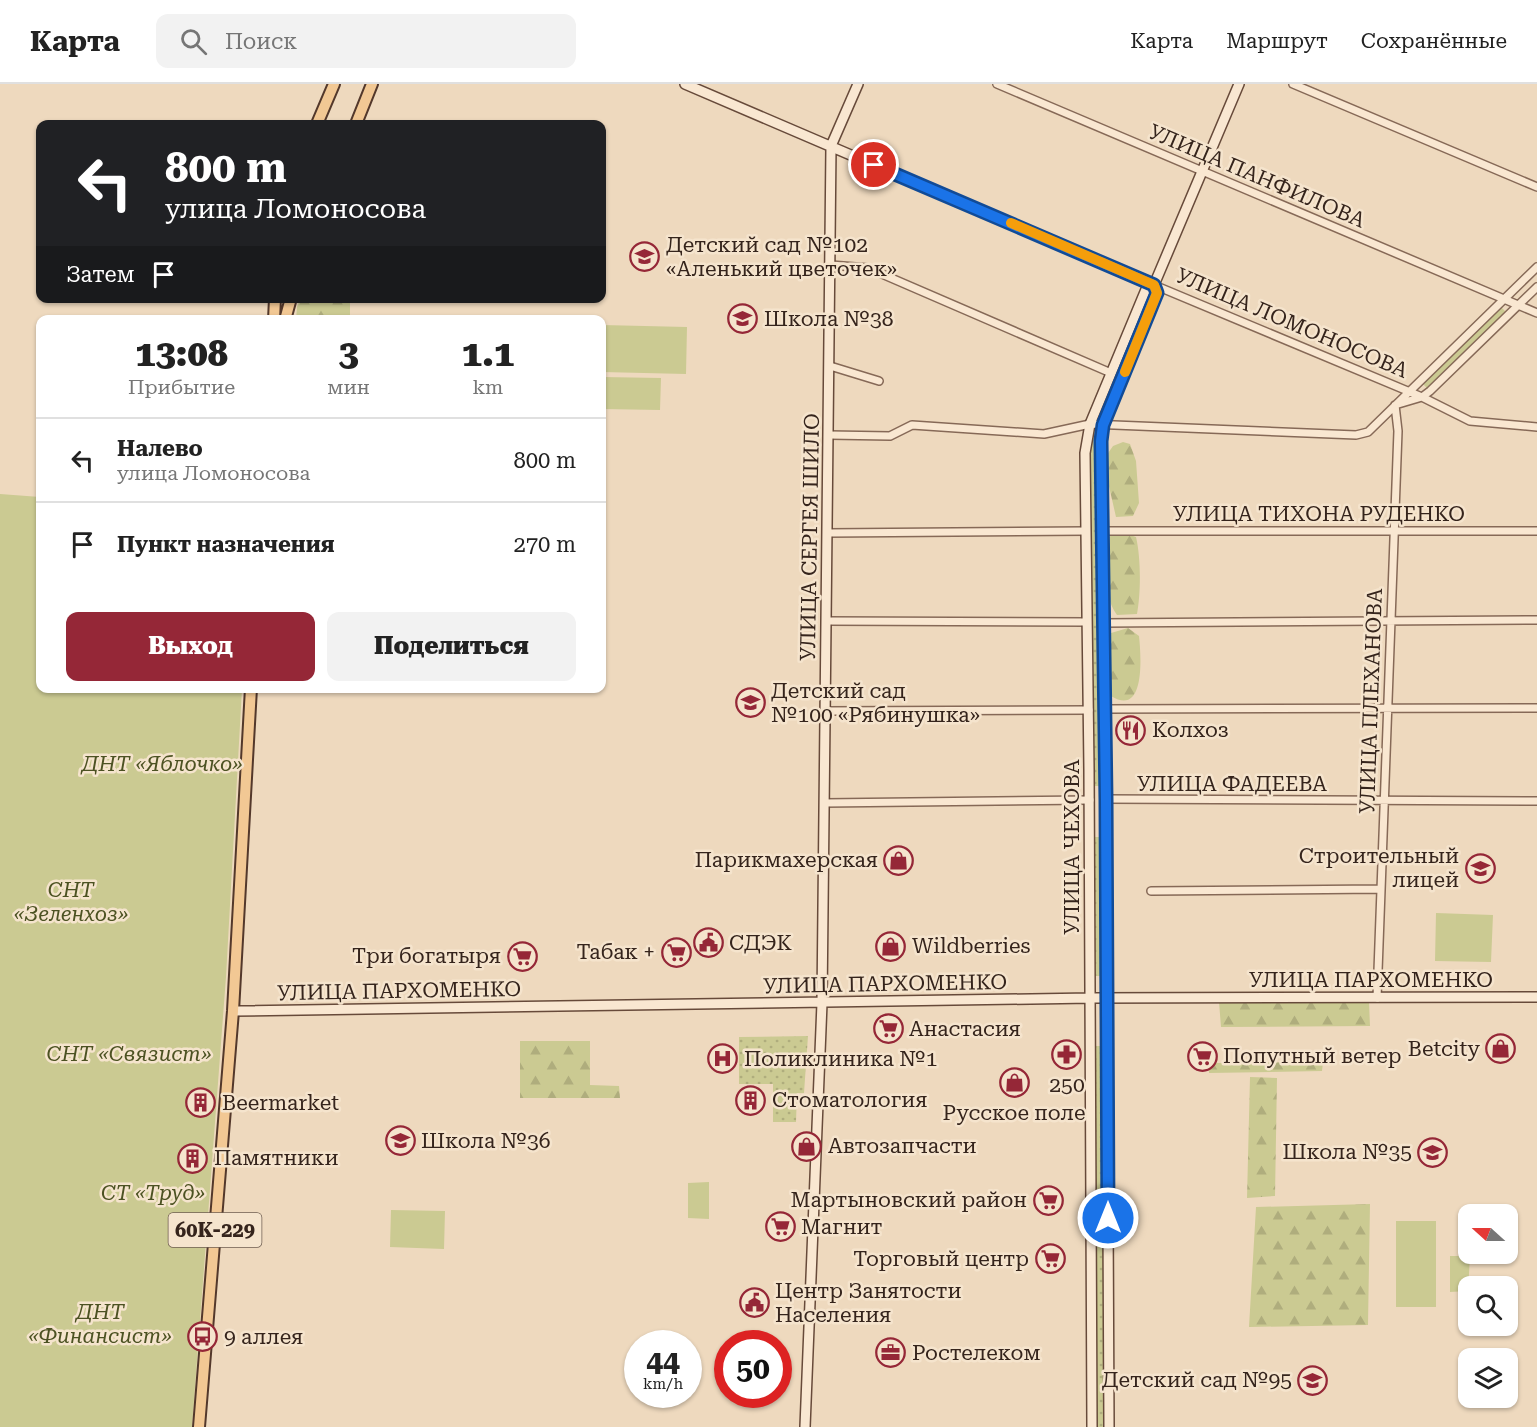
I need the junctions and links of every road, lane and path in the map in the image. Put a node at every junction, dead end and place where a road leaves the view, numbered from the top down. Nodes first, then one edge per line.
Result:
1 (334, 84) edge
2 (372, 84) edge
3 (685, 84) edge
4 (858, 84) edge
5 (997, 84) edge
6 (1239, 84) edge
7 (1293, 84) edge
8 (319, 120) edge
9 (358, 120) edge
10 (831, 146) junction
11 (1202, 171) junction
12 (1537, 188) edge
13 (831, 265) junction
14 (1537, 267) edge
15 (1154, 285) junction
16 (1537, 287) edge
17 (1504, 299) junction
18 (1518, 305) junction
19 (1537, 313) edge
20 (830, 366) junction
21 (1111, 373) junction
22 (879, 381) dead end
23 (1408, 392) junction
24 (1422, 397) junction
25 (1395, 405) junction
26 (1090, 424) junction
27 (1103, 425) junction
28 (1537, 427) edge
29 (829, 435) junction
30 (1086, 531) junction
31 (1102, 531) junction
32 (1394, 531) junction
33 (1537, 531) edge
34 (828, 533) junction
35 (1391, 620) junction
36 (1537, 620) edge
37 (827, 621) junction
38 (1087, 622) junction
39 (1103, 623) junction
40 (251, 693) edge
41 (1388, 708) junction
42 (1537, 708) edge
43 (1105, 709) junction
44 (1089, 710) junction
45 (826, 711) junction
46 (1090, 800) junction
47 (1106, 800) junction
48 (1537, 801) edge
49 (1384, 802) junction
50 (825, 803) junction
51 (1381, 889) junction
52 (1151, 891) dead end
53 (1537, 997) edge
54 (1091, 998) junction
55 (1107, 998) junction
56 (1377, 998) junction
57 (822, 1003) junction
58 (233, 1011) junction
59 (199, 1427) edge
60 (804, 1427) edge
61 (1092, 1427) edge
62 (1109, 1427) edge

1 - 8 main road
2 - 9 main road
3 - 10 street, УЛИЦА ЛОМОНОСОВА
4 - 10 street, УЛИЦА СЕРГЕЯ ШИЛО
5 - 11 street, УЛИЦА ПАНФИЛОВА
6 - 11 street, УЛИЦА ЧЕХОВА
7 - 12 street
10 - 13 street, УЛИЦА СЕРГЕЯ ШИЛО
10 - 15 street, УЛИЦА ЛОМОНОСОВА
11 - 15 street, УЛИЦА ЧЕХОВА
11 - 17 street, УЛИЦА ПАНФИЛОВА
13 - 20 street, УЛИЦА СЕРГЕЯ ШИЛО
13 - 21 street
14 - 17 street
15 - 21 street, УЛИЦА ЧЕХОВА
15 - 23 street, УЛИЦА ЛОМОНОСОВА
15 - 27 street, УЛИЦА ЧЕХОВА
16 - 18 street
17 - 18 street, УЛИЦА ПАНФИЛОВА
17 - 23 street
18 - 19 street, УЛИЦА ПАНФИЛОВА
18 - 24 street
20 - 22 street
20 - 29 street, УЛИЦА СЕРГЕЯ ШИЛО
21 - 26 street, УЛИЦА ЧЕХОВА
23 - 24 street, УЛИЦА ЛОМОНОСОВА
23 - 25 street
24 - 25 street
24 - 28 street, УЛИЦА ЛОМОНОСОВА
25 - 27 street
25 - 32 street, УЛИЦА ПЛЕХАНОВА
26 - 27 street
26 - 29 street
26 - 30 street, УЛИЦА ЧЕХОВА
27 - 31 street, УЛИЦА ЧЕХОВА
29 - 34 street, УЛИЦА СЕРГЕЯ ШИЛО
30 - 34 street
30 - 38 street, УЛИЦА ЧЕХОВА
31 - 32 street, УЛИЦА ТИХОНА РУДЕНКО
31 - 39 street, УЛИЦА ЧЕХОВА
32 - 33 street, УЛИЦА ТИХОНА РУДЕНКО
32 - 35 street, УЛИЦА ПЛЕХАНОВА
34 - 37 street, УЛИЦА СЕРГЕЯ ШИЛО
35 - 36 street
35 - 39 street
35 - 41 street, УЛИЦА ПЛЕХАНОВА
37 - 38 street
37 - 45 street, УЛИЦА СЕРГЕЯ ШИЛО
38 - 44 street, УЛИЦА ЧЕХОВА
39 - 43 street, УЛИЦА ЧЕХОВА
40 - 58 main road, 60К-229
41 - 42 street
41 - 43 street
41 - 49 street, УЛИЦА ПЛЕХАНОВА
43 - 47 street, УЛИЦА ЧЕХОВА
44 - 45 street
44 - 46 street, УЛИЦА ЧЕХОВА
45 - 50 street, УЛИЦА СЕРГЕЯ ШИЛО
46 - 47 street
46 - 50 street
46 - 54 street, УЛИЦА ЧЕХОВА
47 - 49 street, УЛИЦА ФАДЕЕВА
47 - 55 street, УЛИЦА ЧЕХОВА
48 - 49 street, УЛИЦА ФАДЕЕВА
49 - 51 street, УЛИЦА ПЛЕХАНОВА
50 - 57 street, УЛИЦА СЕРГЕЯ ШИЛО
51 - 52 street
51 - 56 street, УЛИЦА ПЛЕХАНОВА
53 - 56 street, УЛИЦА ПАРХОМЕНКО
54 - 55 street, УЛИЦА ПАРХОМЕНКО
54 - 57 street, УЛИЦА ПАРХОМЕНКО
54 - 61 street, УЛИЦА ЧЕХОВА
55 - 56 street, УЛИЦА ПАРХОМЕНКО
55 - 62 street, УЛИЦА ЧЕХОВА
57 - 58 street, УЛИЦА ПАРХОМЕНКО
57 - 60 street, УЛИЦА СЕРГЕЯ ШИЛО
58 - 59 main road, 60К-229

